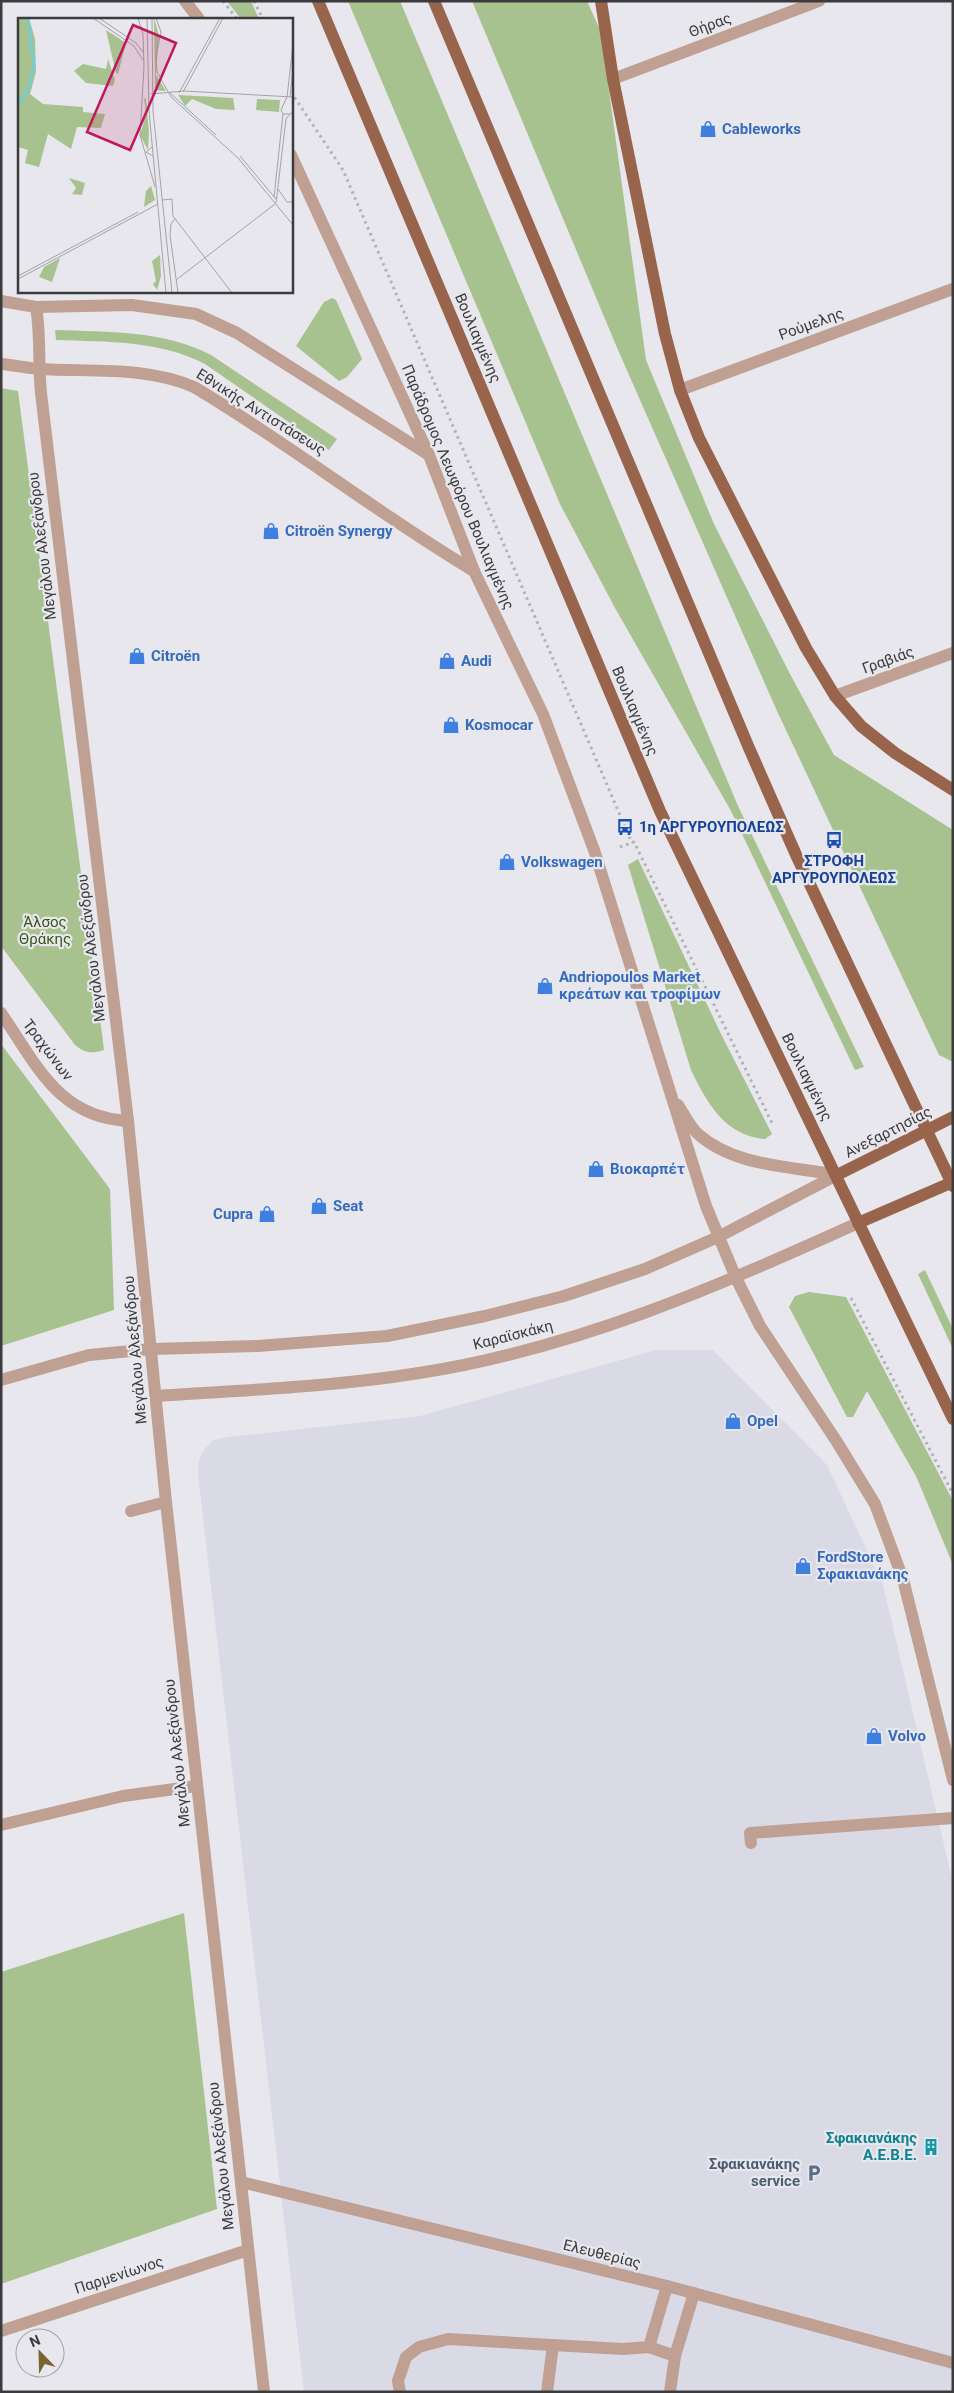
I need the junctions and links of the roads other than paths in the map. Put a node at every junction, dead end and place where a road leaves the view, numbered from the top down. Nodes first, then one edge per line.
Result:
1 (185, 1) edge
2 (318, 1) edge
3 (434, 1) edge
4 (601, 1) edge
5 (819, 1) edge
6 (198, 18) edge
7 (613, 79) junction
8 (292, 157) edge
9 (953, 289) edge
10 (1, 301) edge
11 (36, 307) junction
12 (1, 364) edge
13 (38, 369) junction
14 (680, 390) junction
15 (429, 455) junction
16 (474, 571) junction
17 (953, 653) edge
18 (835, 696) junction
19 (953, 790) edge
20 (1, 1014) edge
21 (669, 1090) junction
22 (953, 1118) edge
23 (128, 1121) junction
24 (926, 1130) junction
25 (837, 1175) junction
26 (952, 1184) edge
27 (858, 1223) junction
28 (718, 1237) junction
29 (736, 1278) junction
30 (152, 1349) junction
31 (1, 1380) edge
32 (156, 1396) junction
33 (953, 1420) edge
34 (166, 1502) junction
35 (131, 1511) dead end
36 (953, 1780) edge
37 (197, 1786) junction
38 (953, 1818) edge
39 (1, 1825) edge
40 (751, 1843) dead end
41 (241, 2182) junction
42 (248, 2250) junction
43 (667, 2286) junction
44 (694, 2293) junction
45 (1, 2331) edge
46 (553, 2346) junction
47 (649, 2347) junction
48 (675, 2356) junction
49 (953, 2364) edge
50 (264, 2392) edge
51 (400, 2392) edge
52 (547, 2392) edge
53 (670, 2392) edge

1 - 6 street
2 - 25 main road, Βουλιαγμένης
3 - 24 main road
4 - 7 main road
5 - 7 street, Θήρας
7 - 14 main road
8 - 15 street, Παράδρομος Λεωφόρου Βουλιαγμένης
9 - 14 street, Ρούμελης
10 - 11 street
11 - 13 street, Μεγάλου Αλεξάνδρου
11 - 15 street
12 - 13 street, Εθνικής Αντιστάσεως
13 - 16 street, Εθνικής Αντιστάσεως
13 - 23 street, Μεγάλου Αλεξάνδρου
14 - 18 main road
15 - 16 street, Παράδρομος Λεωφόρου Βουλιαγμένης
16 - 21 street, Παράδρομος Λεωφόρου Βουλιαγμένης
17 - 18 street, Γραβιάς
18 - 19 main road
20 - 23 street, Τραχώνων
21 - 25 street
21 - 28 street, Παράδρομος Λεωφόρου Βουλιαγμένης
22 - 24 main road, Ανεξαρτησίας
23 - 30 street, Μεγάλου Αλεξάνδρου
24 - 25 main road, Ανεξαρτησίας
24 - 26 main road
25 - 27 main road, Βουλιαγμένης
25 - 28 street, Καραϊσκάκη
26 - 27 main road
27 - 29 street, Καραϊσκάκη
27 - 33 main road, Βουλιαγμένης
28 - 29 street, Παράδρομος Λεωφόρου Βουλιαγμένης
28 - 30 street, Καραϊσκάκη
29 - 32 street, Καραϊσκάκη
29 - 36 street, Παράδρομος Λεωφόρου Βουλιαγμένης
30 - 31 street, Καραϊσκάκη
30 - 32 street, Μεγάλου Αλεξάνδρου
32 - 34 street, Μεγάλου Αλεξάνδρου
34 - 35 street
34 - 37 street, Μεγάλου Αλεξάνδρου
37 - 39 street
37 - 41 street, Μεγάλου Αλεξάνδρου
38 - 40 street
41 - 42 street, Μεγάλου Αλεξάνδρου
41 - 43 street, Ελευθερίας
42 - 45 street, Παρμενίωνος
42 - 50 street, Μεγάλου Αλεξάνδρου
43 - 44 street, Ελευθερίας
43 - 47 street
44 - 48 street
44 - 49 street, Ελευθερίας
46 - 47 street
46 - 51 street
46 - 52 street
47 - 48 street
48 - 53 street

